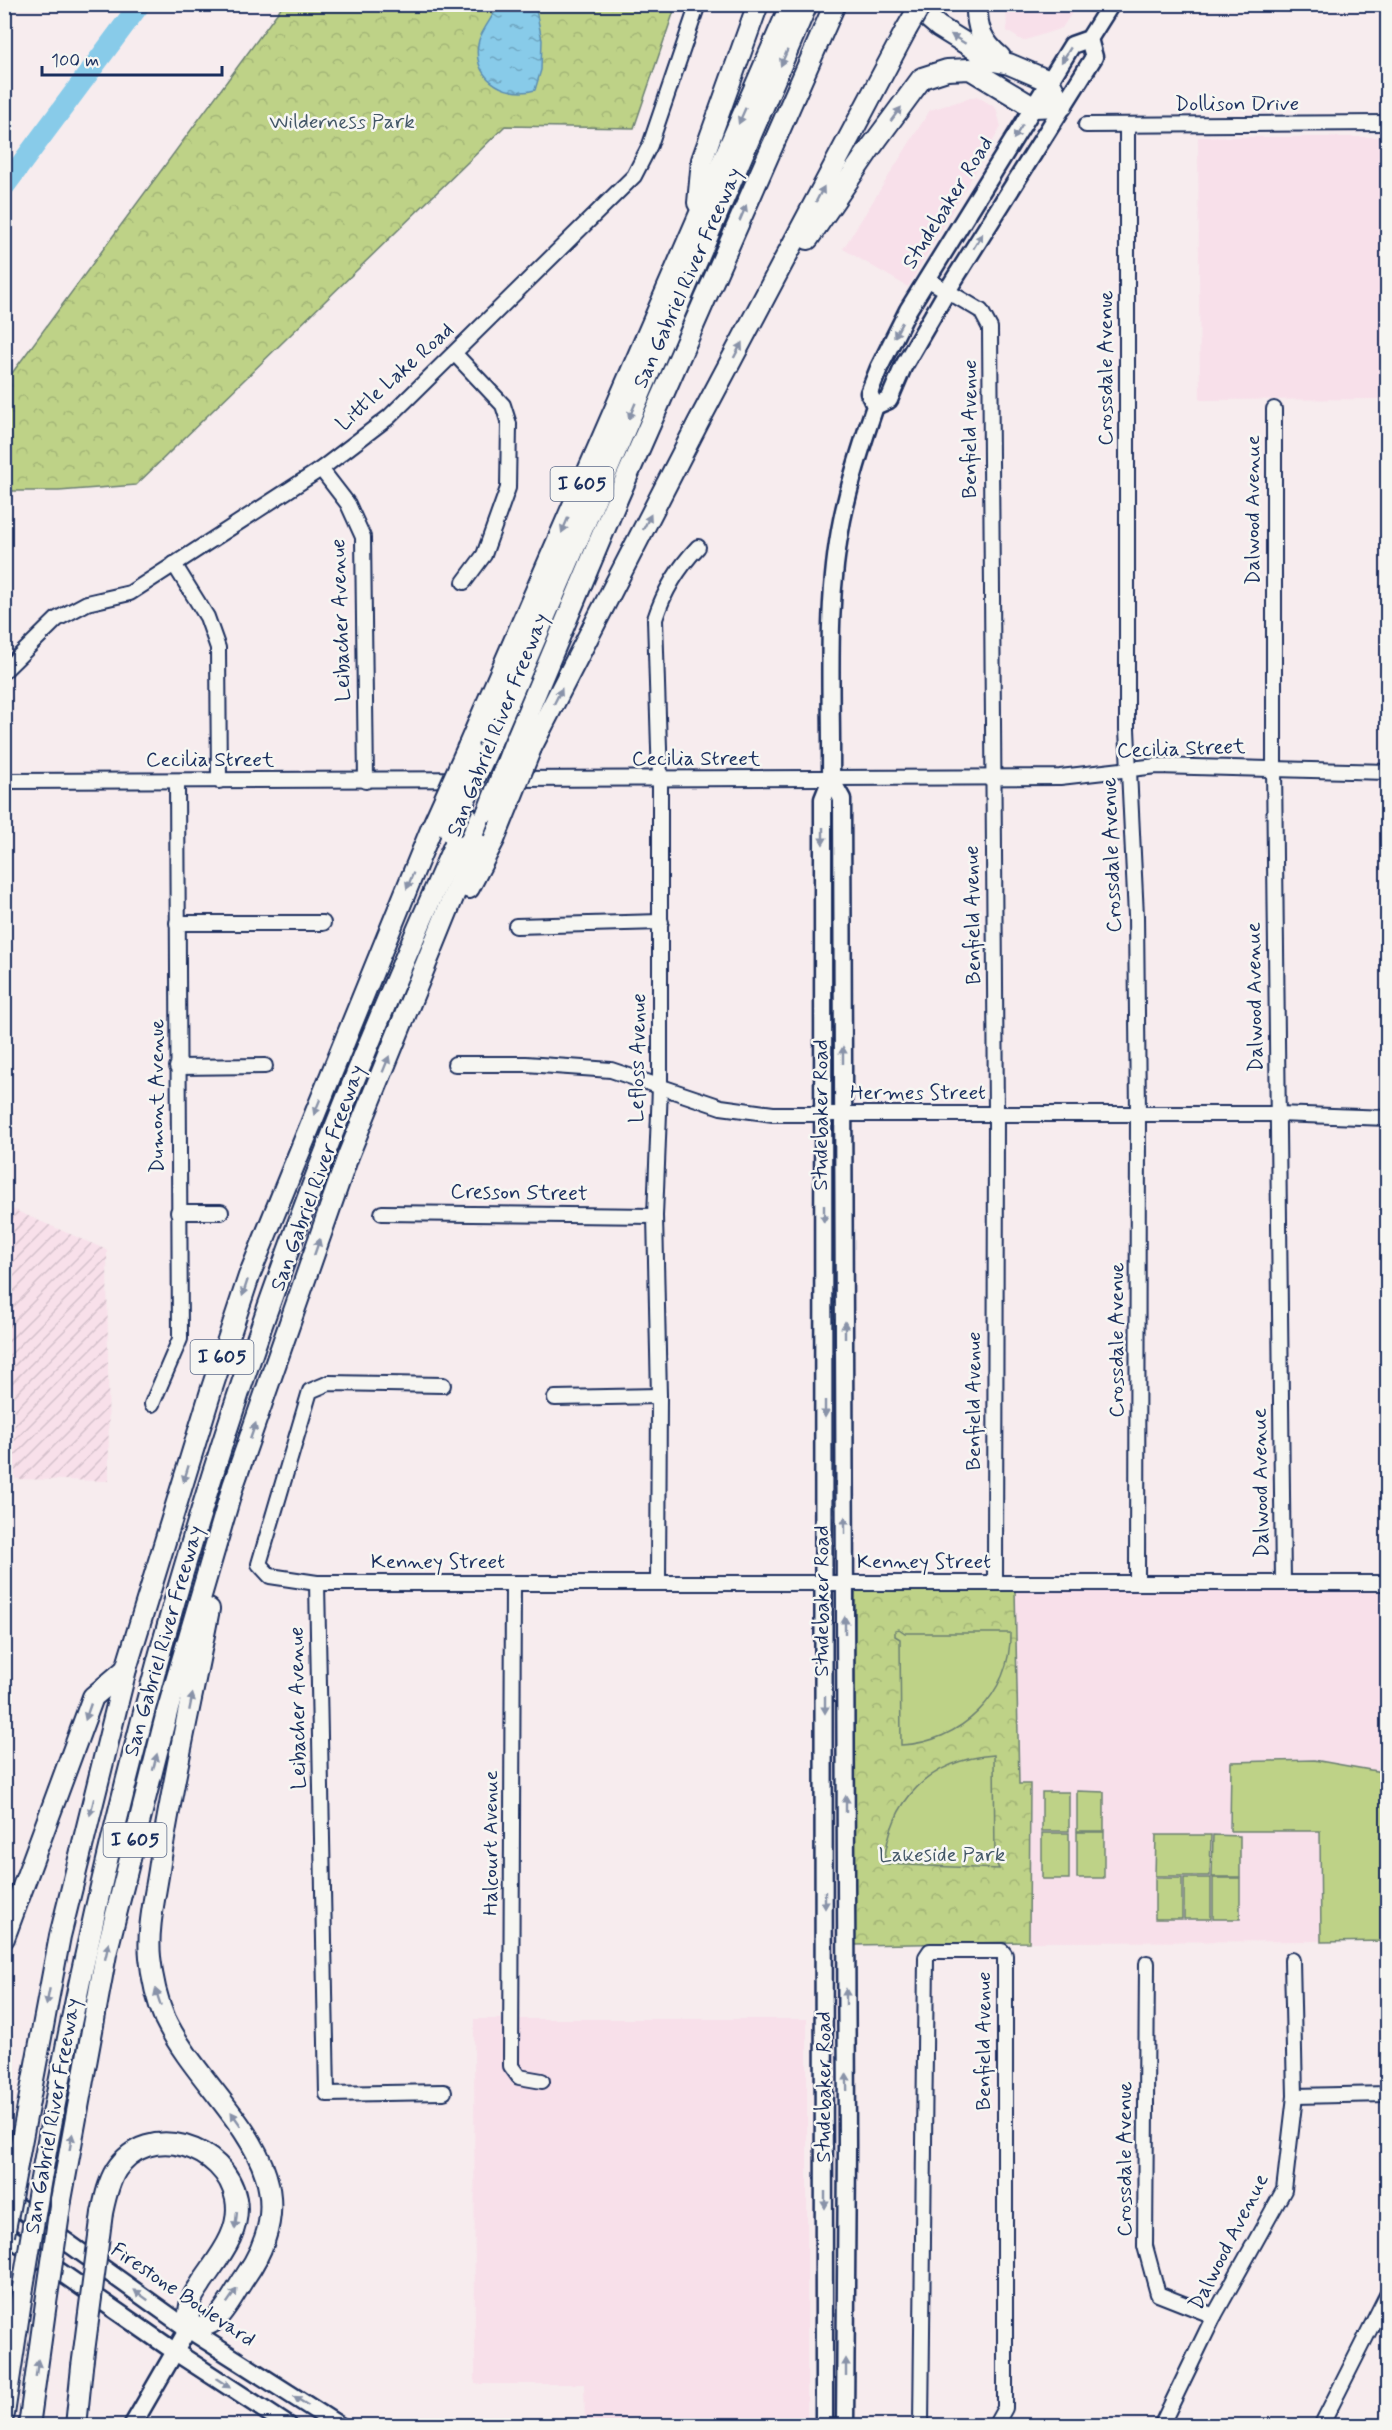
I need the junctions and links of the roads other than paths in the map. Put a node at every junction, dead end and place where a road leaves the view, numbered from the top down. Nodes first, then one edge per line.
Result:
1 (698, 4) edge
2 (758, 4) edge
3 (791, 4) edge
4 (807, 4) edge
5 (835, 4) edge
6 (912, 4) edge
7 (921, 4) edge
8 (977, 4) edge
9 (1112, 4) edge
10 (1089, 39) junction
11 (1009, 64) junction
12 (1049, 81) junction
13 (1062, 106) junction
14 (1033, 107) junction
15 (1388, 123) edge
16 (1086, 125) dead end
17 (1127, 125) junction
18 (696, 221) junction
19 (927, 279) junction
20 (947, 291) junction
21 (753, 320) junction
22 (455, 354) junction
23 (875, 406) junction
24 (1274, 410) dead end
25 (321, 469) junction
26 (698, 547) dead end
27 (174, 564) junction
28 (464, 582) dead end
29 (4, 671) edge
30 (507, 747) junction
31 (1274, 768) junction
32 (1130, 770) junction
33 (1388, 772) edge
34 (993, 777) junction
35 (660, 780) junction
36 (831, 780) junction
37 (4, 781) edge
38 (219, 781) junction
39 (366, 781) junction
40 (177, 782) junction
41 (478, 811) junction
42 (441, 830) junction
43 (661, 922) junction
44 (177, 923) junction
45 (323, 923) dead end
46 (516, 926) dead end
47 (412, 1000) junction
48 (455, 1064) dead end
49 (265, 1066) dead end
50 (177, 1067) junction
51 (660, 1087) junction
52 (1138, 1113) junction
53 (823, 1114) junction
54 (844, 1114) junction
55 (996, 1114) junction
56 (1278, 1114) junction
57 (1388, 1118) edge
58 (178, 1212) junction
59 (221, 1212) dead end
60 (382, 1213) dead end
61 (655, 1216) junction
62 (443, 1385) dead end
63 (659, 1396) junction
64 (555, 1398) dead end
65 (152, 1404) dead end
66 (233, 1486) junction
67 (317, 1583) junction
68 (513, 1583) junction
69 (658, 1583) junction
70 (824, 1583) junction
71 (844, 1583) junction
72 (995, 1583) junction
73 (1137, 1583) junction
74 (1283, 1583) junction
75 (1388, 1583) edge
76 (126, 1669) junction
77 (4, 1938) edge
78 (1292, 1960) dead end
79 (1147, 1963) dead end
80 (542, 2080) dead end
81 (444, 2092) dead end
82 (1388, 2094) edge
83 (1294, 2096) junction
84 (36, 2181) junction
85 (4, 2197) edge
86 (4, 2234) edge
87 (19, 2283) junction
88 (1388, 2293) edge
89 (1214, 2316) junction
90 (188, 2329) junction
91 (174, 2351) junction
92 (4, 2361) edge
93 (4, 2414) edge
94 (29, 2426) edge
95 (76, 2426) edge
96 (132, 2426) edge
97 (289, 2426) edge
98 (340, 2426) edge
99 (824, 2426) edge
100 (845, 2426) edge
101 (921, 2426) edge
102 (995, 2426) edge
103 (1161, 2426) edge
104 (1321, 2426) edge

1 - 22 street, Little Lake Road
2 - 18 highway
3 -> 18 highway, San Gabriel River Freeway / I 605
4 -> 30 highway
30 -> 5 highway, San Gabriel River Freeway / I 605
11 -> 6 highway
21 -> 7 highway, bridge
8 - 11 highway
9 - 10 main road, Studebaker Road
10 -> 12 main road, Studebaker Road
10 - 13 main road, Studebaker Road
11 - 12 highway
12 - 13 highway
12 - 14 main road, Studebaker Road
13 - 14 highway
20 -> 13 main road, Studebaker Road
14 -> 19 main road, Studebaker Road
21 -> 14 highway
15 - 17 street, Dollison Drive
16 - 17 street, Dollison Drive
17 - 32 street, Crossdale Avenue
18 -> 42 highway, San Gabriel River Freeway / I 605, bridge
19 - 20 street, Benfield Avenue
19 -> 23 main road, Studebaker Road
20 - 23 main road, Studebaker Road
20 - 34 street, Benfield Avenue
30 -> 21 highway
22 - 25 street, Little Lake Road
22 - 28 street
23 - 36 main road, Studebaker Road
24 - 31 street, Dalwood Avenue
25 - 27 street, Little Lake Road
25 - 39 street, Leibacher Avenue
26 - 35 street, Lefloss Avenue
27 - 29 street, Little Lake Road
27 - 38 street
30 - 41 highway, San Gabriel River Freeway / I 605, bridge
30 - 42 highway, bridge
30 - 47 highway, bridge
31 - 32 street, Cecilia Street
31 - 33 street, Cecilia Street
31 - 56 street, Dalwood Avenue
32 - 34 street, Cecilia Street
32 - 52 street, Crossdale Avenue
34 - 36 street, Cecilia Street
34 - 55 street, Benfield Avenue
35 - 36 street, Cecilia Street
35 - 39 street, Cecilia Street
35 - 43 street, Lefloss Avenue
36 -> 53 main road, Studebaker Road
54 -> 36 main road, Studebaker Road
37 - 40 street, Cecilia Street
38 - 39 street, Cecilia Street
38 - 40 street, Cecilia Street
40 - 44 street, Dumont Avenue
41 - 47 highway, San Gabriel River Freeway / I 605
41 - 84 highway
42 -> 76 highway, San Gabriel River Freeway / I 605
42 - 84 highway
43 - 46 street
43 - 51 street, Lefloss Avenue
44 - 45 street
44 - 50 street, Dumont Avenue
66 -> 47 highway, San Gabriel River Freeway / I 605
48 - 51 street, Hermes Street
49 - 50 street
50 - 58 street, Dumont Avenue
51 - 53 street, Hermes Street
51 - 61 street, Lefloss Avenue
52 - 55 street, Hermes Street
52 - 56 street, Hermes Street
52 - 73 street, Crossdale Avenue
53 - 54 street, Hermes Street
53 -> 70 main road, Studebaker Road
54 - 55 street, Hermes Street
71 -> 54 main road, Studebaker Road
55 - 72 street, Benfield Avenue
56 - 57 street, Hermes Street
56 - 74 street, Dalwood Avenue
58 - 59 street
58 - 65 street, Dumont Avenue
60 - 61 street, Cresson Street
61 - 63 street, Lefloss Avenue
62 - 67 street
63 - 64 street
63 - 69 street, Lefloss Avenue
90 -> 66 highway
94 -> 66 highway, San Gabriel River Freeway / I 605, bridge
67 - 68 street, Kenney Street
67 - 81 street, Leibacher Avenue
68 - 69 street, Kenney Street
68 - 80 street, Halcourt Avenue
69 - 70 street, Kenney Street
70 - 71 street, Kenney Street
70 -> 99 main road, Studebaker Road
71 - 72 street, Kenney Street
100 -> 71 main road, Studebaker Road
72 - 73 street, Kenney Street
73 - 74 street, Kenney Street
74 - 75 street, Kenney Street
76 -> 77 highway
76 -> 86 highway, San Gabriel River Freeway / I 605, bridge
78 - 83 street, Dalwood Avenue
79 - 89 street, Crossdale Avenue
82 - 83 street
83 - 89 street, Dalwood Avenue
84 - 87 highway
90 -> 85 main road, Firestone Boulevard
86 - 91 main road
87 - 92 highway
87 - 93 highway
88 - 104 street
89 - 103 street, Dalwood Avenue
90 - 91 main road
95 -> 90 highway, bridge
98 -> 90 main road, Firestone Boulevard
91 - 96 main road
91 -> 97 main road
101 - 102 street, Benfield Avenue

